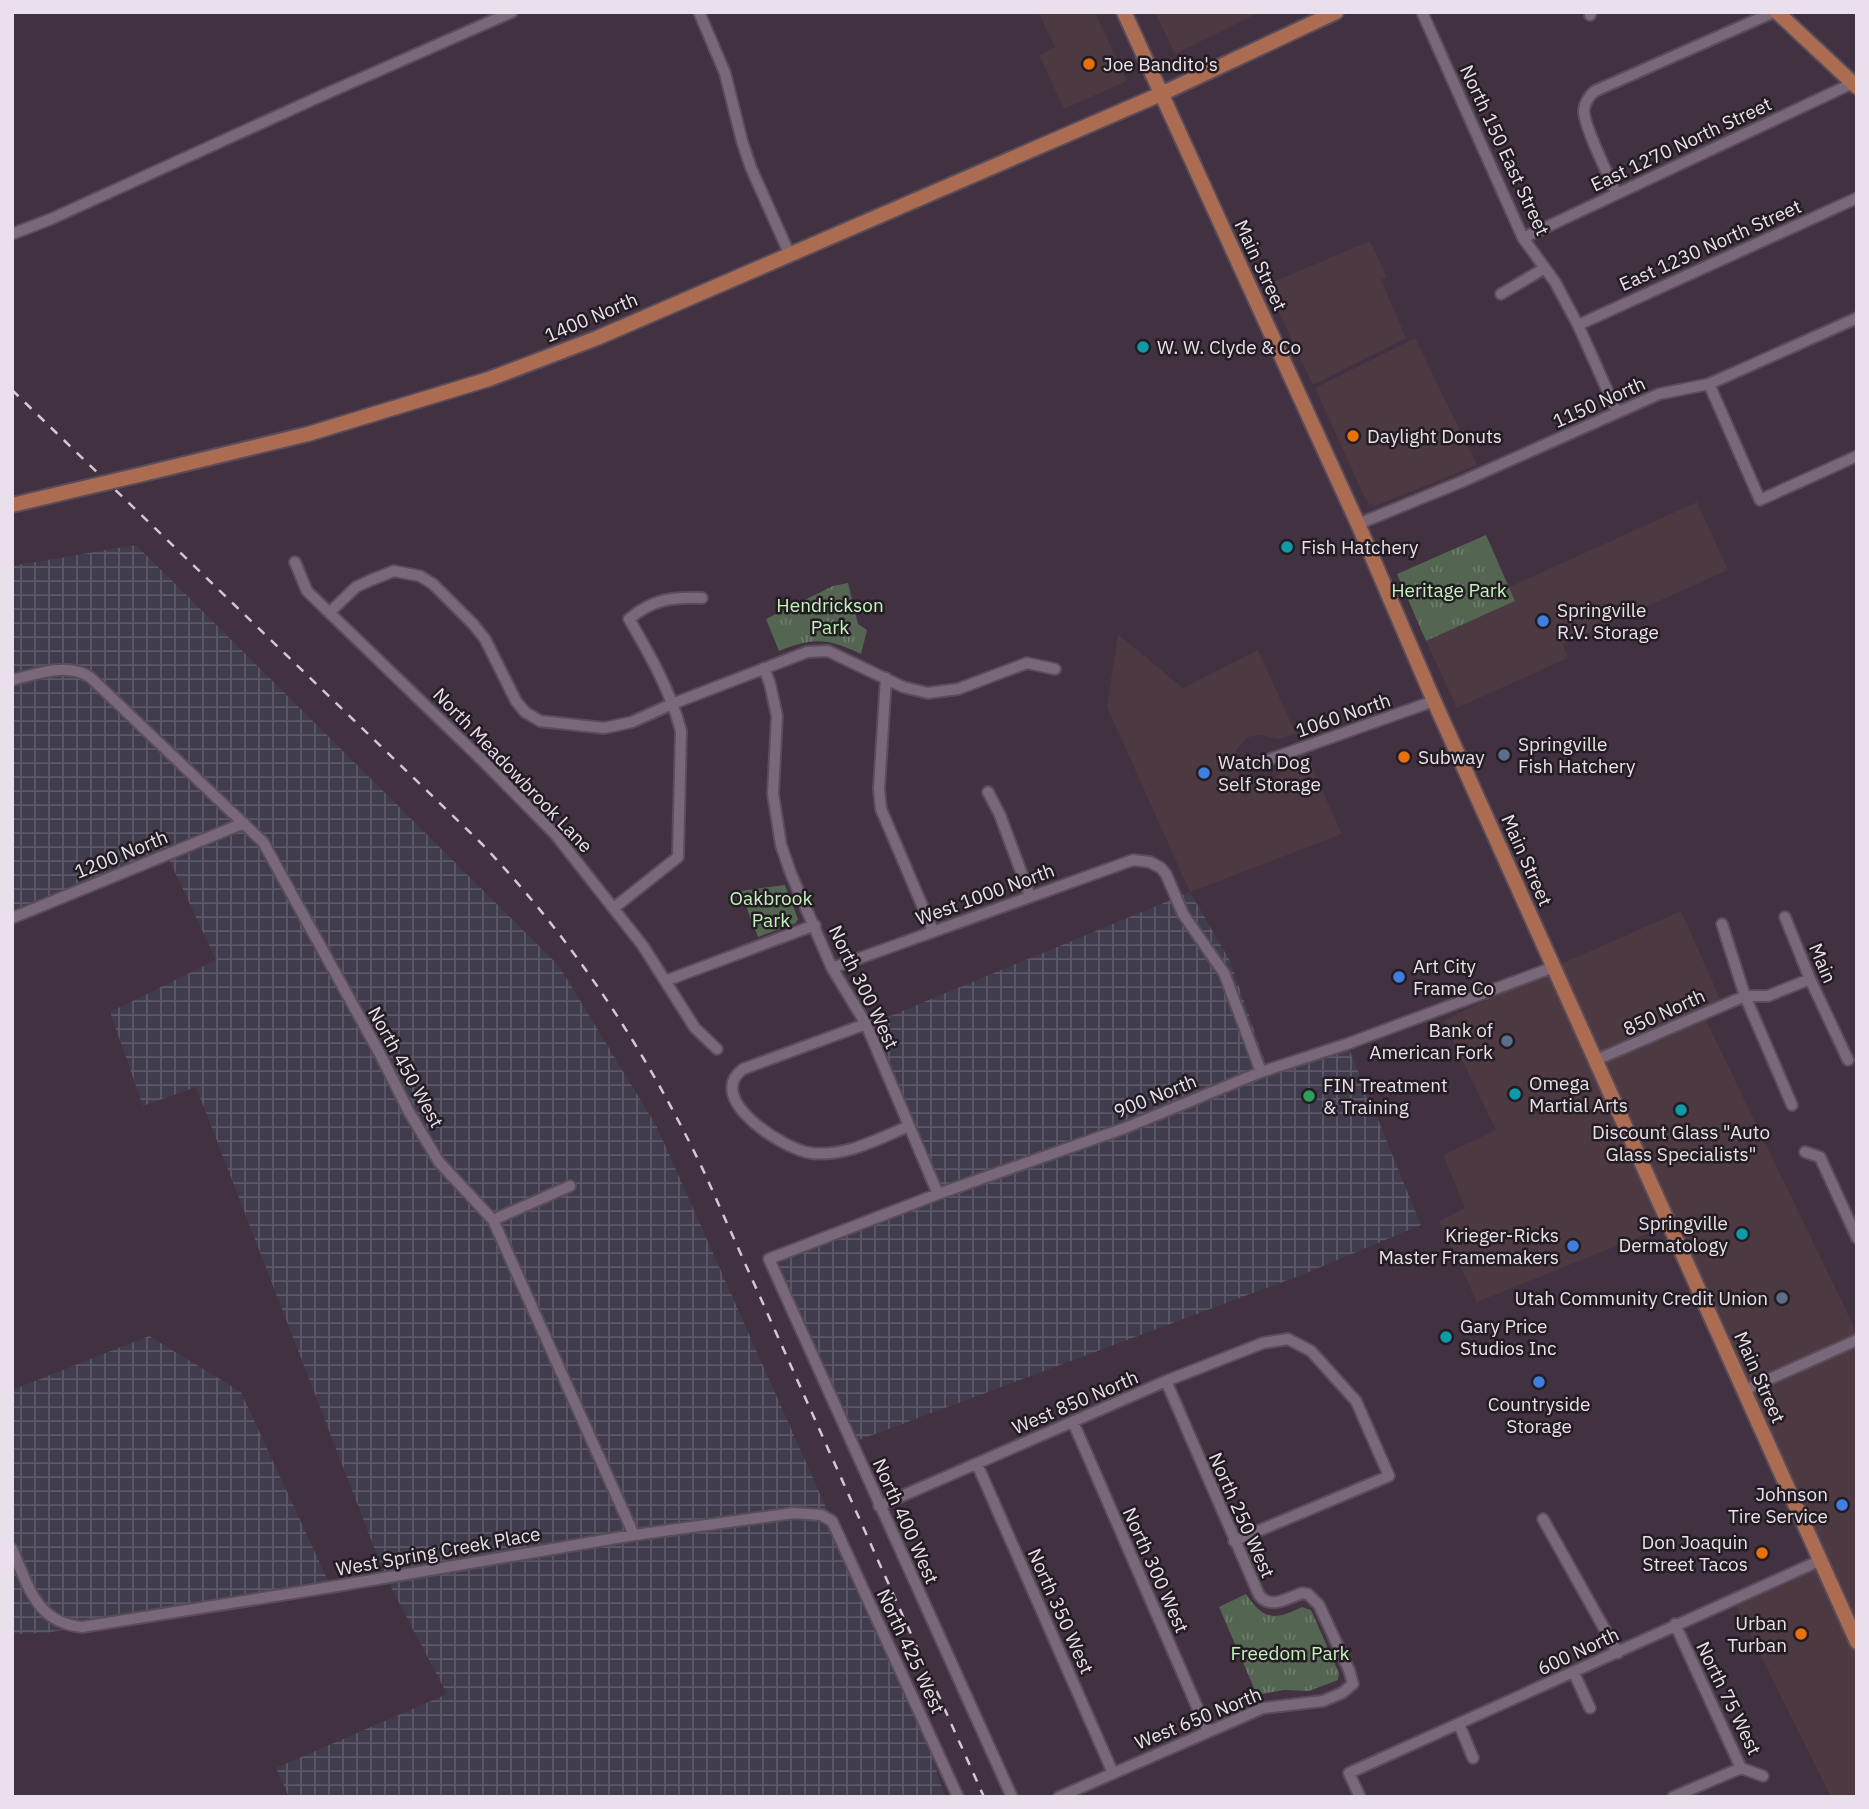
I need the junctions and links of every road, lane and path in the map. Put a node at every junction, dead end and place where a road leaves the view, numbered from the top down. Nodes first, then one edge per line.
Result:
1 (512, 12) edge
2 (699, 12) edge
3 (1124, 12) edge
4 (1336, 12) edge
5 (1422, 12) edge
6 (1775, 12) edge
7 (1855, 85) edge
8 (1161, 94) junction
9 (1616, 193) junction
10 (1857, 198) edge
11 (12, 234) edge
12 (1523, 238) junction
13 (789, 253) junction
14 (1545, 268) junction
15 (1501, 294) dead end
16 (1857, 318) edge
17 (1578, 325) junction
18 (1709, 384) junction
19 (1617, 412) junction
20 (1857, 456) edge
21 (12, 505) edge
22 (1358, 524) junction
23 (295, 562) dead end
24 (702, 598) dead end
25 (330, 612) junction
26 (764, 668) junction
27 (1055, 669) dead end
28 (886, 678) junction
29 (12, 680) edge
30 (1434, 701) junction
31 (672, 704) junction
32 (1262, 761) dead end
33 (988, 792) dead end
34 (243, 823) junction
35 (1030, 896) junction
36 (615, 907) junction
37 (1785, 917) dead end
38 (12, 918) edge
39 (1722, 924) dead end
40 (815, 925) junction
41 (933, 931) junction
42 (1554, 967) junction
43 (832, 968) junction
44 (1810, 979) junction
45 (665, 981) junction
46 (1745, 996) junction
47 (866, 1024) junction
48 (718, 1049) dead end
49 (1597, 1060) junction
50 (1848, 1060) dead end
51 (1261, 1072) junction
52 (1792, 1105) dead end
53 (909, 1126) junction
54 (1805, 1152) dead end
55 (570, 1186) dead end
56 (938, 1194) junction
57 (493, 1220) junction
58 (1857, 1238) edge
59 (769, 1259) joint
60 (1857, 1340) edge
61 (1166, 1381) junction
62 (1745, 1390) junction
63 (1073, 1422) junction
64 (977, 1464) junction
65 (879, 1506) junction
66 (1543, 1519) dead end
67 (832, 1521) joint
68 (634, 1535) junction
69 (1234, 1541) junction
70 (12, 1549) edge
71 (1821, 1560) junction
72 (1675, 1624) junction
73 (1857, 1642) edge
74 (1618, 1653) junction
75 (1574, 1673) junction
76 (1353, 1684) joint
77 (1590, 1708) dead end
78 (1459, 1724) junction
79 (1208, 1732) junction
80 (1474, 1758) dead end
81 (1741, 1768) junction
82 (1113, 1773) junction
83 (1763, 1776) dead end
84 (1680, 1795) edge
85 (958, 1797) edge
86 (1012, 1797) edge
87 (1059, 1797) edge
88 (1360, 1797) edge

1 - 11 street
2 - 13 street
3 - 8 main road, Main Street
4 - 8 main road, 1400 North
5 - 12 street, North 150 East Street
6 - 7 main road
6 - 9 street
7 - 9 street, East 1270 North Street
8 - 13 main road, 1400 North
8 - 22 main road, Main Street
9 - 12 street, East 1270 North Street
10 - 17 street, East 1230 North Street
12 - 14 street, North 150 East Street
13 - 21 main road, 1400 North, bridge
14 - 15 street
14 - 17 street, North 150 East Street
16 - 18 street, 1150 North
17 - 19 street, North 150 East Street
18 - 19 street, 1150 North
18 - 20 street
19 - 22 street, 1150 North
22 - 30 main road, Main Street
23 - 25 street, North Meadowbrook Lane
24 - 31 street
25 - 31 street
25 - 36 street, North Meadowbrook Lane
26 - 28 street
26 - 31 street
26 - 40 street, North 300 West
27 - 28 street
28 - 41 street
29 - 34 street, North 450 West
30 - 32 street, 1060 North
30 - 42 main road, Main Street
31 - 36 street
33 - 35 street
34 - 38 street, 1200 North
34 - 57 street, North 450 West
35 - 41 street, West 1000 North
35 - 51 street, West 1000 North
36 - 45 street, North Meadowbrook Lane
37 - 44 street, Main
39 - 46 street
40 - 43 street, North 300 West
40 - 45 street
41 - 43 street, West 1000 North
42 - 49 main road, Main Street
42 - 51 street, 900 North
43 - 47 street, North 300 West
44 - 46 street, 850 North
44 - 50 street, Main
45 - 48 street, North Meadowbrook Lane
46 - 49 street, 850 North
46 - 52 street
47 - 53 street, North 300 West
47 - 53 street
49 - 62 main road, Main Street
51 - 56 street, 900 North
53 - 56 street, North 300 West
54 - 58 street
55 - 57 street
56 - 59 street, 900 North
57 - 68 street, North 450 West
59 - 65 street, North 400 West
60 - 62 street
61 - 63 street, West 850 North
61 - 69 street, North 250 West
61 - 69 street, West 850 North
62 - 71 main road, Main Street
63 - 64 street, West 850 North
63 - 79 street, North 300 West
64 - 65 street, West 850 North
64 - 82 street, North 350 West
65 - 86 street, North 400 West
66 - 74 street
67 - 68 street, West Spring Creek Place
67 - 85 street, North 425 West
68 - 70 street, West Spring Creek Place
69 - 76 street, North 250 West
71 - 72 street, 600 North
71 - 73 main road, Main Street
72 - 74 street, 600 North
72 - 81 street, North 75 West
74 - 75 street, 600 North
75 - 77 street
75 - 78 street, 600 North
76 - 79 street, West 650 North
78 - 80 street
78 - 88 street, 600 North
79 - 82 street, West 650 North
81 - 83 street, North 75 West
81 - 84 street
82 - 87 street, West 650 North

